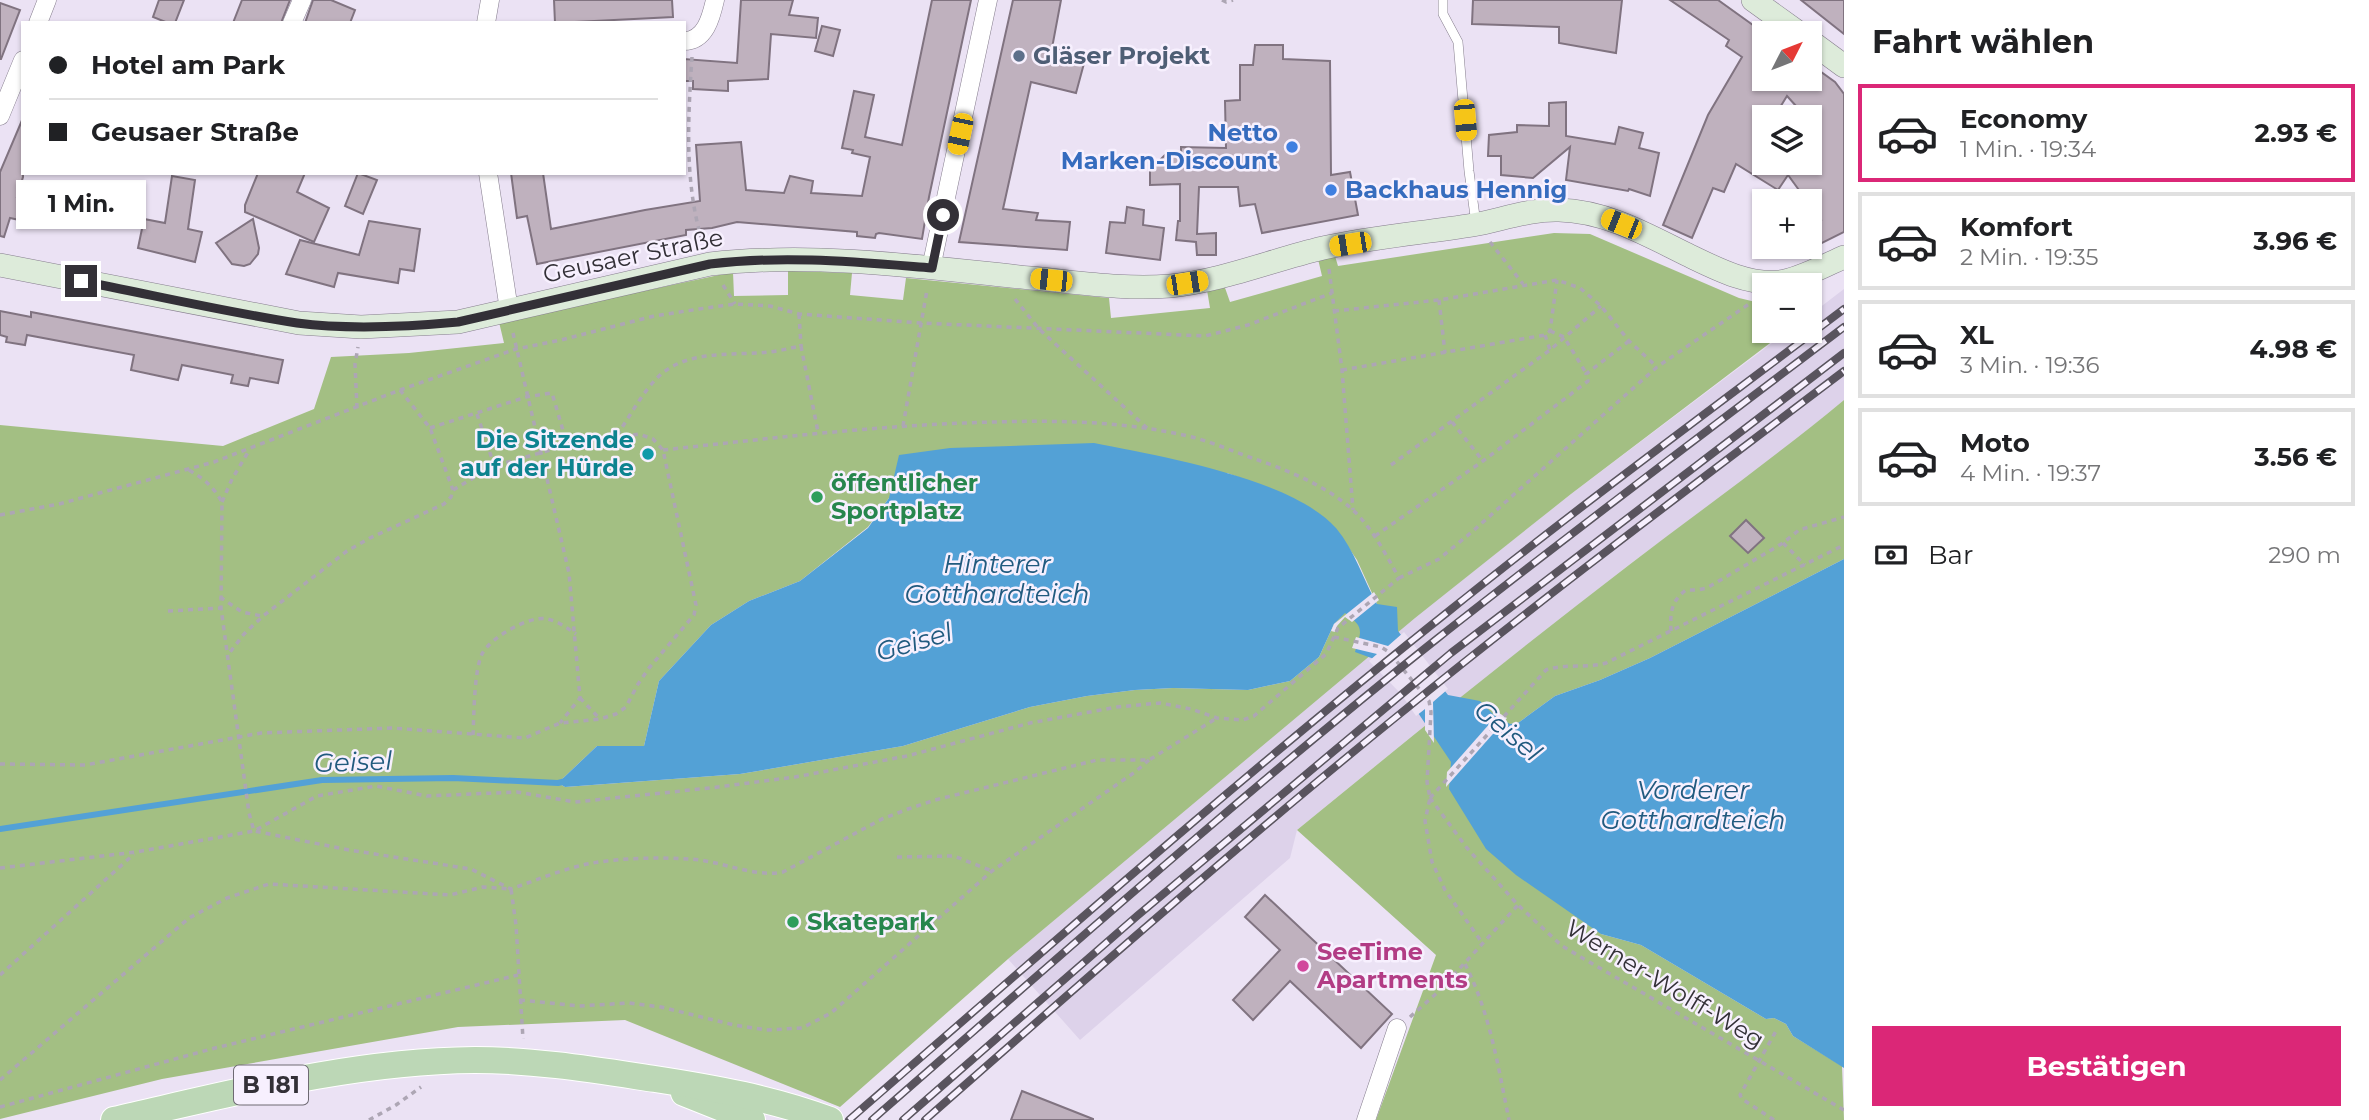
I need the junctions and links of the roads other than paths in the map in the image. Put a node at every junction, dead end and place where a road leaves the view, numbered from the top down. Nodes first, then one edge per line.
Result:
1 (47, 0) edge
2 (302, 0) edge
3 (490, 0) edge
4 (715, 0) edge
5 (988, 0) edge
6 (1443, 0) edge
7 (1766, 4) edge
8 (39, 21) edge
9 (293, 21) edge
10 (486, 21) edge
11 (1785, 21) edge
12 (688, 41) edge
13 (1822, 50) edge
14 (21, 65) edge
15 (1844, 66) edge
16 (0, 116) edge
17 (488, 175) edge
18 (1476, 224) junction
19 (1844, 257) edge
20 (0, 265) edge
21 (932, 268) junction
22 (509, 310) junction
23 (1397, 1028) road end
24 (643, 1077) junction
25 (197, 1111) edge
26 (822, 1117) edge
27 (114, 1120) edge
28 (752, 1120) edge
29 (1366, 1120) edge

1 - 8 street
2 - 9 street
3 - 10 street
4 - 12 street
5 - 21 street
6 - 18 lane
7 - 11 street
13 - 15 street
14 - 16 street
17 - 22 street
18 - 19 street, Geusaer Straße
18 - 21 street, Geusaer Straße
20 - 22 street, Geusaer Straße
21 - 22 street, Geusaer Straße
23 - 29 street
24 - 25 main road, B 181
24 - 26 main road, B 181
24 - 28 main road, B 181
25 - 27 main road, B 181

